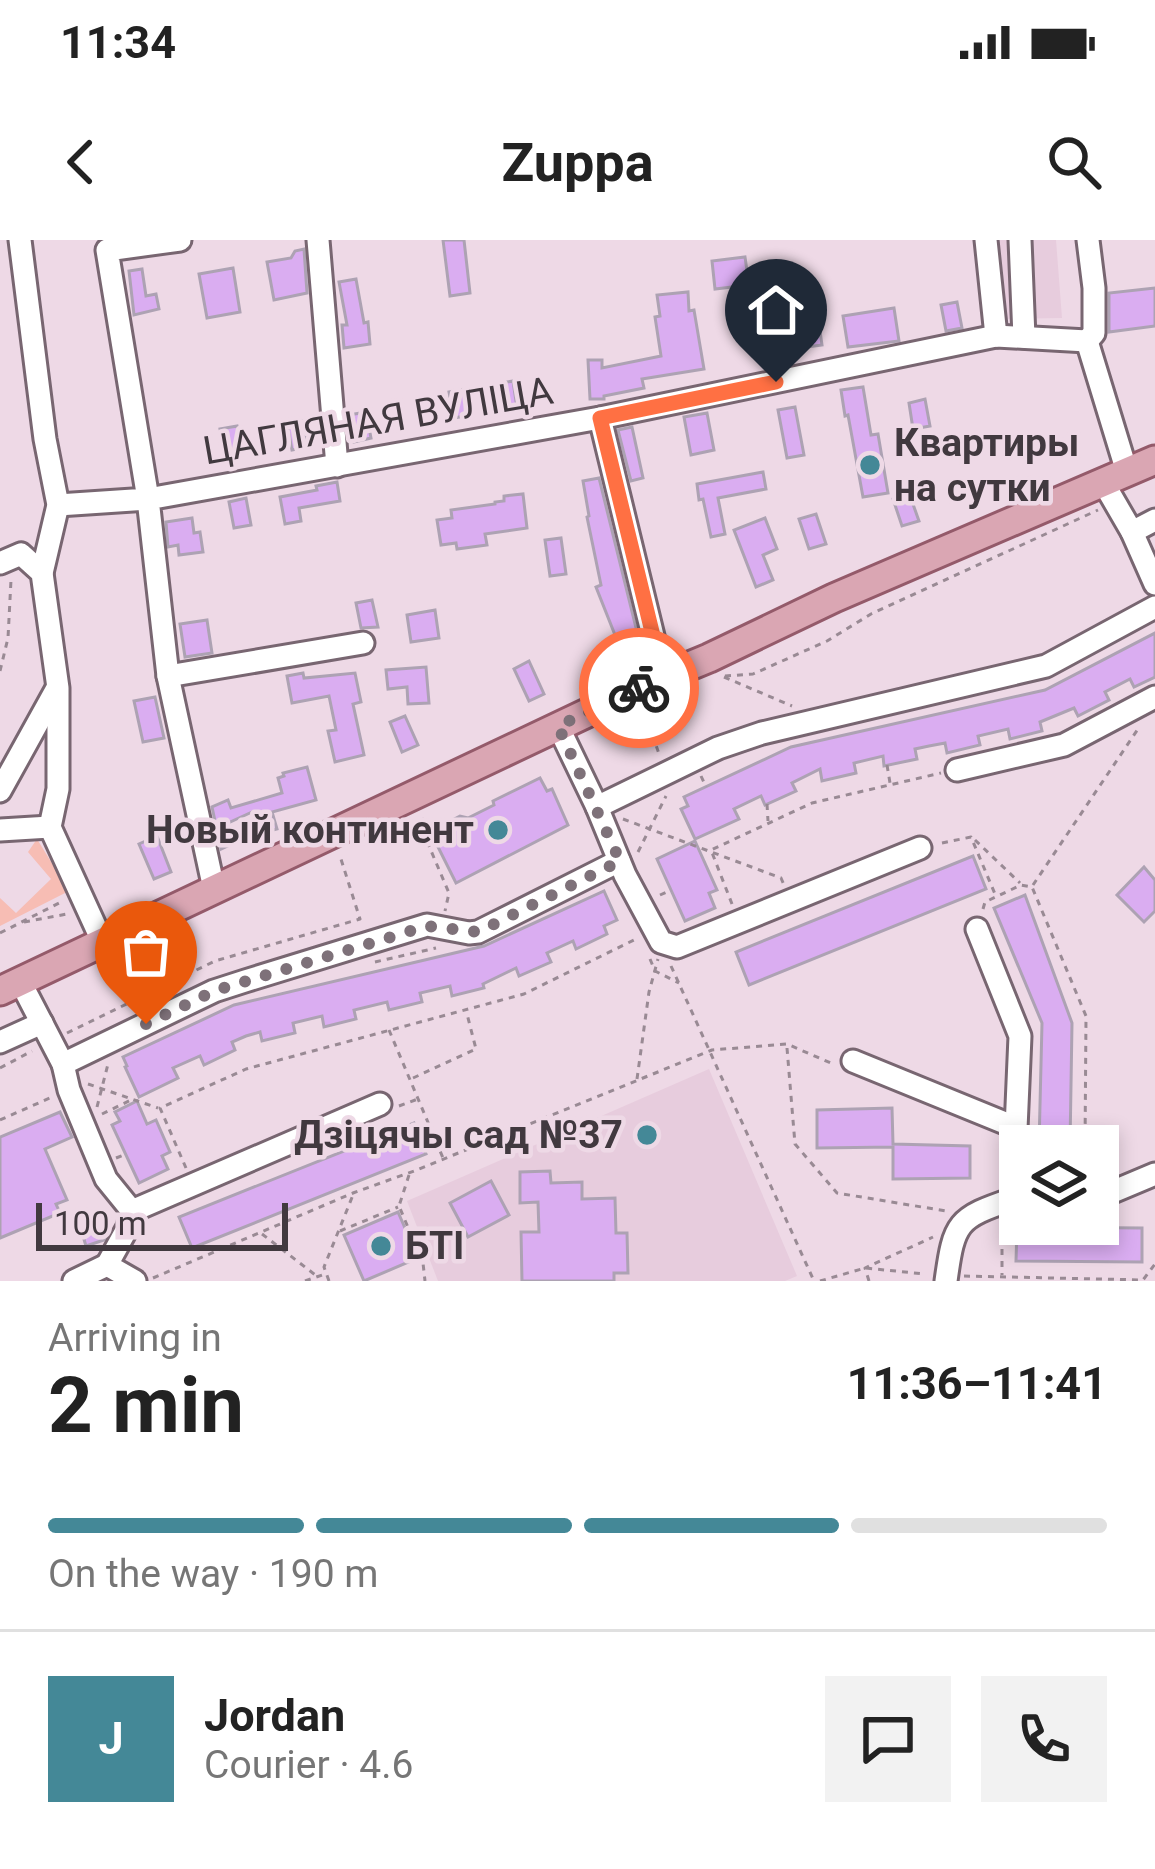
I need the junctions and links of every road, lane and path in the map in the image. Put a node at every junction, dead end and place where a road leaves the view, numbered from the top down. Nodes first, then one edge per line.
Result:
1 (20, 240) edge
2 (180, 240) edge
3 (318, 240) edge
4 (986, 240) edge
5 (1020, 240) edge
6 (1088, 240) edge
7 (106, 245) edge
8 (996, 336) junction
9 (1024, 337) junction
10 (1087, 341) junction
11 (600, 418) junction
12 (1155, 460) edge
13 (337, 466) junction
14 (1115, 486) junction
15 (148, 499) junction
16 (58, 505) junction
17 (1155, 520) edge
18 (1132, 532) junction
19 (3, 561) edge
20 (42, 573) junction
21 (1155, 584) edge
22 (1155, 608) edge
23 (364, 643) dead end
24 (0, 671) edge
25 (168, 676) junction
26 (663, 677) junction
27 (58, 688) junction
28 (1155, 697) edge
29 (644, 710) dead end
30 (1143, 722) dead end
31 (803, 724) junction
32 (558, 726) junction
33 (887, 765) dead end
34 (957, 770) joint
35 (665, 774) junction
36 (700, 774) dead end
37 (890, 785) junction
38 (706, 787) dead end
39 (0, 791) edge
40 (767, 805) dead end
41 (597, 809) junction
42 (422, 816) dead end
43 (768, 823) junction
44 (50, 827) junction
45 (650, 828) junction
46 (0, 830) edge
47 (971, 837) junction
48 (920, 848) joint
49 (711, 850) junction
50 (339, 852) dead end
51 (622, 868) junction
52 (1021, 885) junction
53 (1032, 887) junction
54 (214, 889) junction
55 (671, 890) dead end
56 (82, 892) junction
57 (996, 896) junction
58 (653, 898) dead end
59 (791, 900) junction
60 (735, 911) dead end
61 (442, 927) junction
62 (977, 929) joint
63 (0, 933) edge
64 (102, 941) junction
65 (655, 948) junction
66 (394, 958) junction
67 (371, 963) dead end
68 (396, 966) dead end
69 (656, 971) junction
70 (679, 982) junction
71 (10, 986) edge
72 (466, 1011) junction
73 (389, 1030) junction
74 (47, 1032) junction
75 (0, 1042) edge
76 (787, 1044) junction
77 (712, 1050) junction
78 (111, 1054) dead end
79 (853, 1061) joint
80 (63, 1064) junction
81 (0, 1068) edge
82 (412, 1079) junction
83 (637, 1081) junction
84 (133, 1099) dead end
85 (380, 1103) dead end
86 (1010, 1125) edge
87 (1015, 1125) edge
88 (1085, 1125) edge
89 (126, 1154) dead end
90 (444, 1160) junction
91 (103, 1172) junction
92 (410, 1173) junction
93 (1155, 1174) edge
94 (193, 1186) junction
95 (1119, 1189) edge
96 (353, 1193) junction
97 (399, 1206) junction
98 (999, 1206) edge
99 (131, 1211) junction
100 (966, 1220) junction
101 (338, 1232) junction
102 (260, 1233) junction
103 (1006, 1245) edge
104 (1155, 1264) edge
105 (107, 1265) junction
106 (865, 1268) junction
107 (326, 1273) junction
108 (318, 1276) junction
109 (1002, 1277) junction
110 (947, 1278) edge
111 (1024, 1279) edge
112 (74, 1281) edge
113 (135, 1281) edge
114 (146, 1281) edge
115 (305, 1281) edge
116 (329, 1281) edge
117 (425, 1281) edge
118 (818, 1281) edge
119 (869, 1281) edge

1 - 16 street
2 - 7 street
3 - 13 street
4 - 8 street
5 - 9 street
6 - 10 street
7 - 15 street
8 - 9 street, ЦАГЛЯНАЯ ВУЛІЦА
8 - 11 street, ЦАГЛЯНАЯ ВУЛІЦА
9 - 10 street, ЦАГЛЯНАЯ ВУЛІЦА
10 - 14 street
11 - 13 street, ЦАГЛЯНАЯ ВУЛІЦА
11 - 26 street
12 - 14 main road
13 - 15 street, ЦАГЛЯНАЯ ВУЛІЦА
14 - 18 street
14 - 26 main road
14 - 31 path
15 - 16 street, ЦАГЛЯНАЯ ВУЛІЦА
15 - 25 street
16 - 20 street
17 - 18 street
18 - 21 street
19 - 20 street
19 - 24 path
20 - 27 street
22 - 31 street
23 - 25 street
25 - 54 street
26 - 32 main road
27 - 39 street
27 - 44 street
28 - 34 street
29 - 35 path
30 - 53 path
31 - 35 street
32 - 41 street
32 - 54 main road
33 - 37 path
34 - 37 path
35 - 41 street
35 - 45 path
36 - 38 path
37 - 43 path
40 - 43 path
41 - 45 path
41 - 51 street
42 - 61 path
43 - 49 path
44 - 46 street
44 - 56 street
45 - 49 path
45 - 51 path
47 - 48 path
47 - 52 path
47 - 57 path
48 - 59 street
49 - 59 path
49 - 60 path
50 - 74 path
51 - 61 street
51 - 65 street
52 - 53 path
52 - 57 path
53 - 88 path
54 - 64 main road
55 - 58 path
56 - 63 path
56 - 64 street
57 - 62 path
59 - 65 street
61 - 66 path
61 - 80 street
62 - 87 street
64 - 71 main road
65 - 69 path
65 - 69 path
65 - 70 path
65 - 72 path
66 - 67 path
66 - 68 path
69 - 70 path
69 - 83 path
70 - 77 path
71 - 74 street
72 - 73 path
72 - 82 path
73 - 82 path
73 - 94 path
74 - 75 street
74 - 80 street
74 - 81 path
76 - 77 path
76 - 79 path
76 - 100 path
77 - 83 path
77 - 118 path
78 - 84 path
79 - 86 street
80 - 91 street
82 - 90 path
83 - 90 path
85 - 94 street
89 - 91 path
90 - 92 path
91 - 99 street
92 - 96 path
92 - 97 path
93 - 95 street
94 - 99 street
96 - 101 path
96 - 102 path
97 - 101 path
97 - 117 path
98 - 100 street
99 - 105 street
100 - 106 path
100 - 110 street
101 - 107 path
102 - 108 path
102 - 114 path
103 - 109 path
104 - 111 path
105 - 112 street
105 - 113 street
106 - 110 path
106 - 118 path
106 - 119 path
107 - 108 path
107 - 116 path
108 - 115 path
109 - 110 path
109 - 111 path

